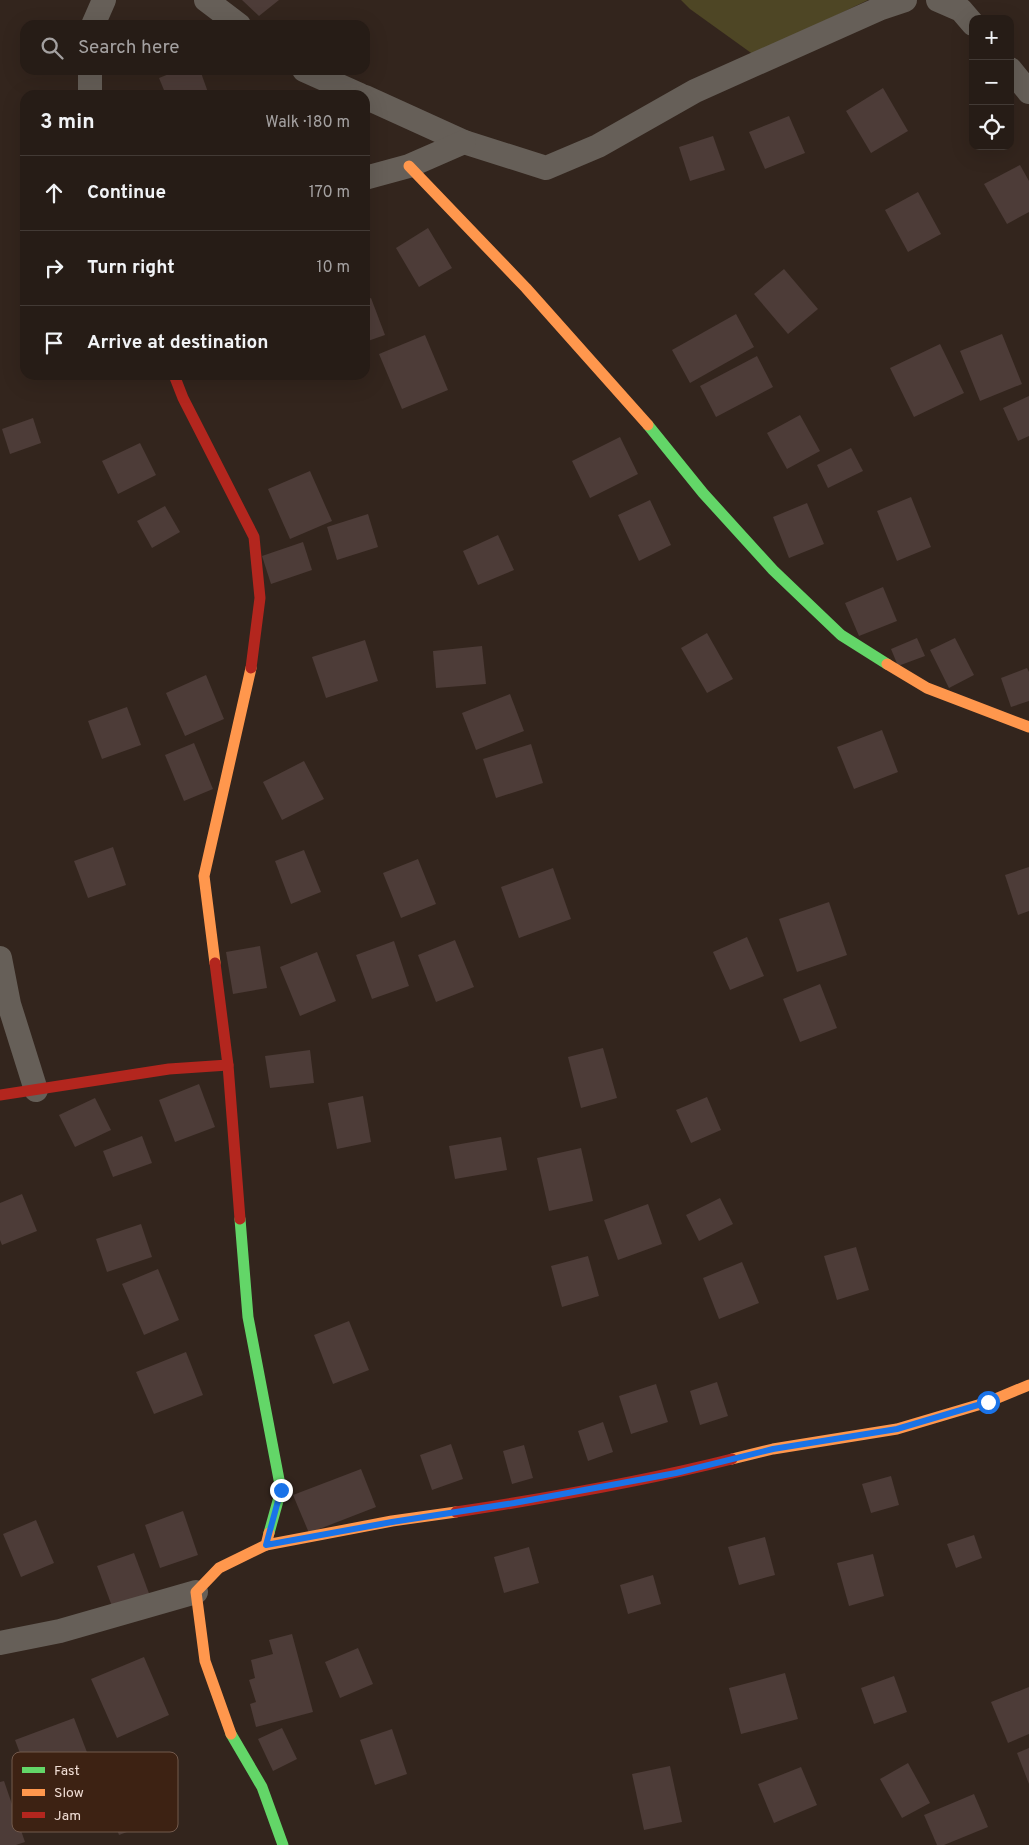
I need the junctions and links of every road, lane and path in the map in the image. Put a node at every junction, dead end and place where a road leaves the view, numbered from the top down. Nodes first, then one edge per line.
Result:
1 (104, 0) edge
2 (206, 0) edge
3 (906, 0) edge
4 (938, 0) edge
5 (969, 19) edge
6 (95, 20) edge
7 (232, 20) edge
8 (1014, 74) edge
9 (90, 75) edge
10 (315, 75) edge
11 (90, 90) edge
12 (349, 90) edge
13 (1029, 92) edge
14 (370, 99) edge
15 (464, 142) junction
16 (409, 166) junction
17 (370, 177) edge
18 (176, 380) edge
19 (1029, 727) edge
20 (0, 958) edge
21 (228, 1065) junction
22 (36, 1090) junction
23 (0, 1095) edge
24 (1029, 1385) edge
25 (266, 1545) junction
26 (196, 1592) junction
27 (0, 1643) edge
28 (283, 1845) edge

1 - 6 street
2 - 7 street
3 - 15 street
4 - 5 street
8 - 13 street
9 - 11 street
10 - 12 street
14 - 15 street
15 - 16 street
16 - 17 street
16 - 19 street
18 - 21 street
20 - 22 street
21 - 22 street
21 - 25 street
22 - 23 street
24 - 25 street
25 - 26 street
26 - 27 street
26 - 28 street

